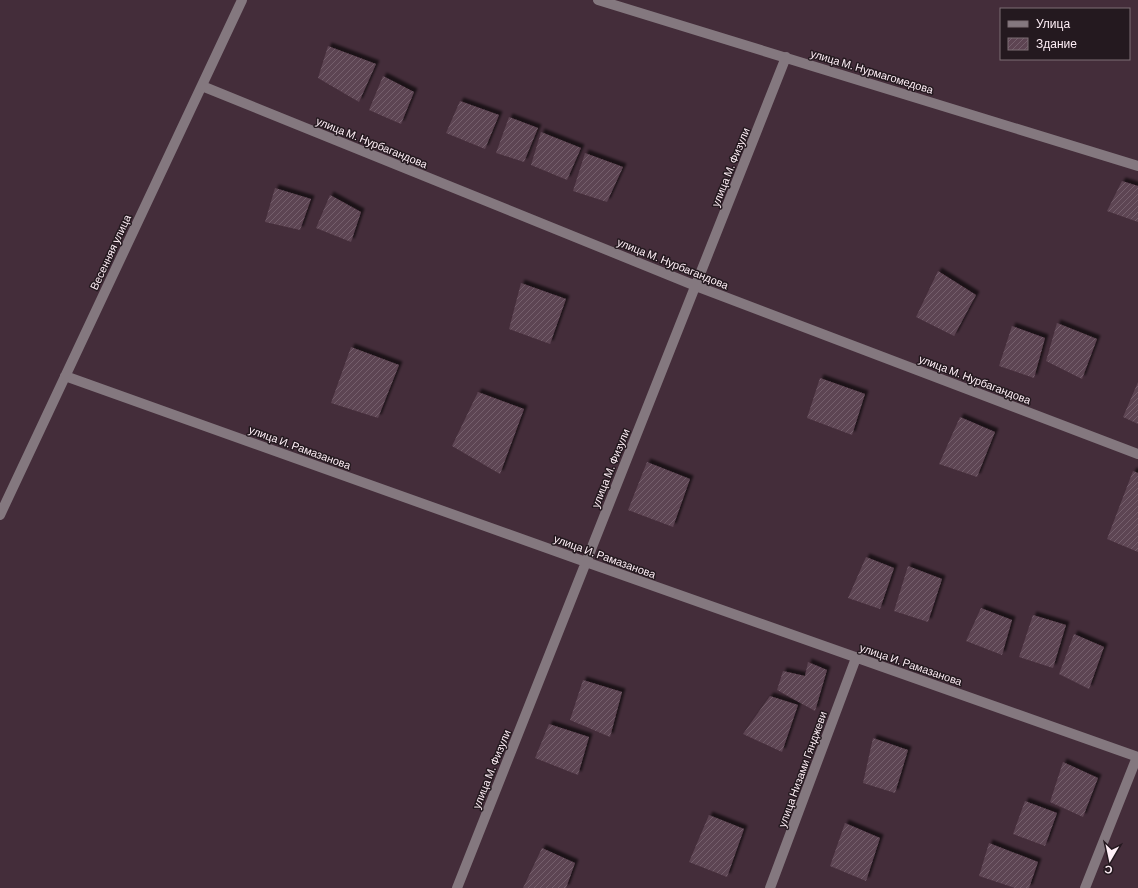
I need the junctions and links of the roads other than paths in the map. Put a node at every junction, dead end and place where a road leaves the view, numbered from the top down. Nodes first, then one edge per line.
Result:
1 (242, 0) edge
2 (598, 0) edge
3 (786, 57) junction
4 (202, 86) junction
5 (1138, 166) edge
6 (696, 286) junction
7 (65, 376) junction
8 (1138, 454) edge
9 (0, 515) edge
10 (586, 562) junction
11 (856, 658) junction
12 (1138, 757) edge
13 (457, 888) edge
14 (770, 888) edge
15 (1085, 888) edge

1 - 4 street, Весенняя улица
2 - 3 street, улица М. Нурмагомедова
3 - 5 street, улица М. Нурмагомедова
3 - 6 street, улица М. Физули
4 - 6 street, улица М. Нурбагандова
4 - 7 street, Весенняя улица
6 - 8 street, улица М. Нурбагандова
6 - 10 street, улица М. Физули
7 - 9 street, Весенняя улица
7 - 10 street, улица И. Рамазанова
10 - 11 street, улица И. Рамазанова
10 - 13 street, улица М. Физули
11 - 12 street, улица И. Рамазанова
11 - 14 street, улица Низами Гянджеви
12 - 15 street

